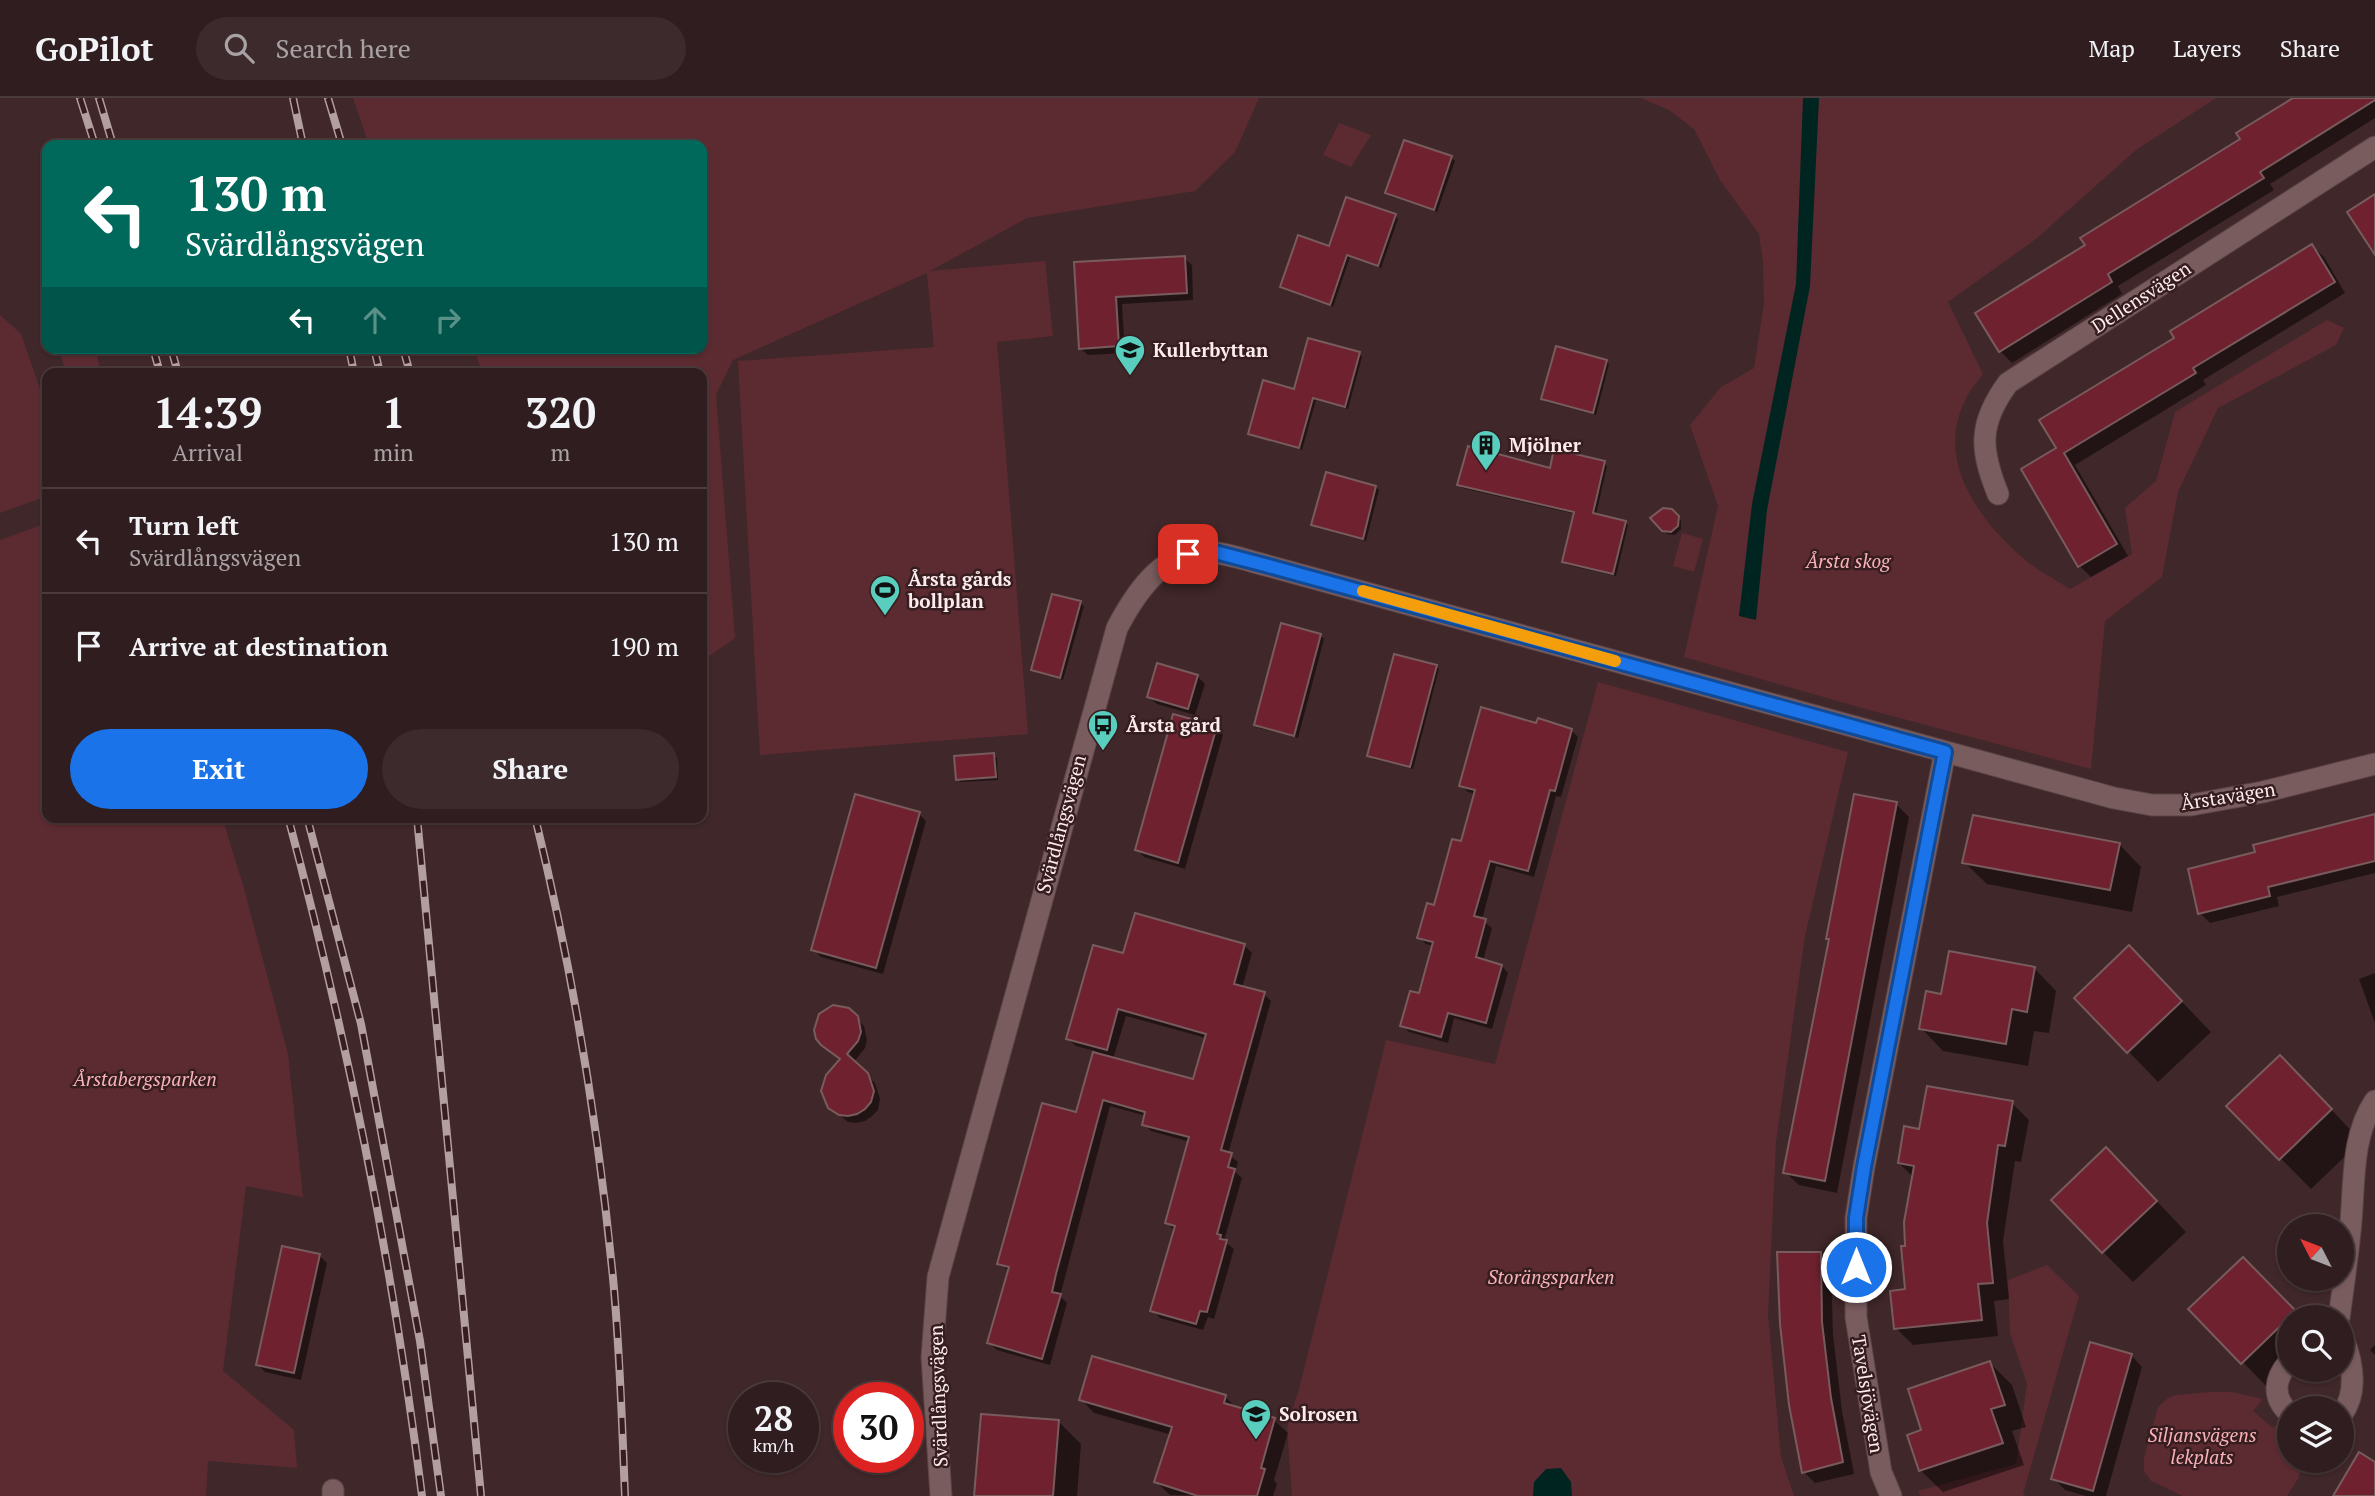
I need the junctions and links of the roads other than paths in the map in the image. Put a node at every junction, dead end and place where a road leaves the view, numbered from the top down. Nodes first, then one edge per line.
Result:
1 (2375, 147) edge
2 (1998, 494) dead end
3 (1945, 752) junction
4 (2375, 764) edge
5 (2081, 789) joint
6 (2375, 1101) edge
7 (2341, 1305) edge
8 (941, 1496) edge
9 (1891, 1496) edge

1 - 2 street, Dellensvägen
3 - 5 street, Svärdlångsvägen
3 - 8 street, Svärdlångsvägen
3 - 9 street, Tavelsjövägen
4 - 5 street, Årstavägen
6 - 7 street

